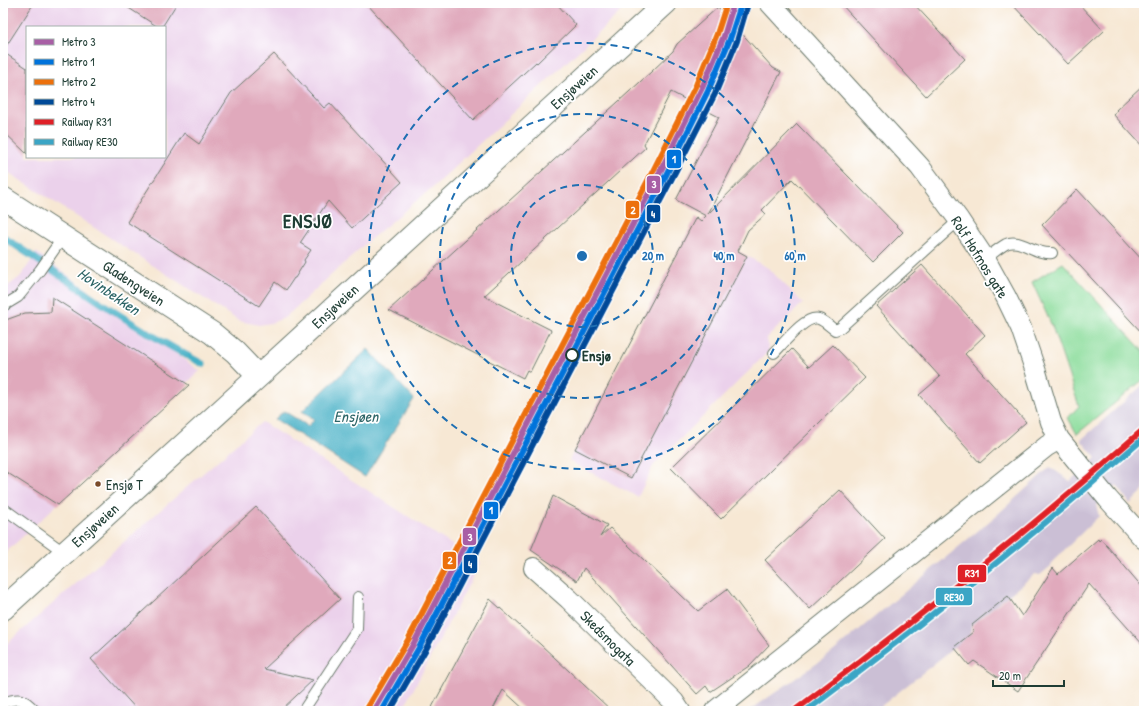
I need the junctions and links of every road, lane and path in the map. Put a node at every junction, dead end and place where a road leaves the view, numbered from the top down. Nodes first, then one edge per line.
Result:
1 (666, 3) edge
2 (770, 3) edge
3 (3, 198) edge
4 (959, 220) junction
5 (63, 237) junction
6 (1052, 253) dead end
7 (985, 259) junction
8 (3, 306) edge
9 (774, 353) dead end
10 (258, 376) junction
11 (1059, 439) junction
12 (3, 508) edge
13 (1144, 539) edge
14 (65, 552) junction
15 (534, 568) dead end
16 (358, 597) dead end
17 (3, 609) edge
18 (3, 703) edge
19 (35, 711) edge
20 (303, 711) edge
21 (680, 711) edge
22 (715, 711) edge

1 - 10 main road, Ensjøveien
2 - 4 street, Rolf Hofmos gate
3 - 5 main road, Gladengveien
4 - 7 street, Rolf Hofmos gate
4 - 9 lane
5 - 8 lane
5 - 10 main road, Gladengveien
6 - 7 lane
7 - 11 street, Rolf Hofmos gate
10 - 14 main road, Ensjøveien
11 - 13 street, Rolf Hofmos gate
11 - 22 street
12 - 14 lane
14 - 17 main road, Ensjøveien
15 - 21 street, Skedsmogata
16 - 20 lane
18 - 19 lane

